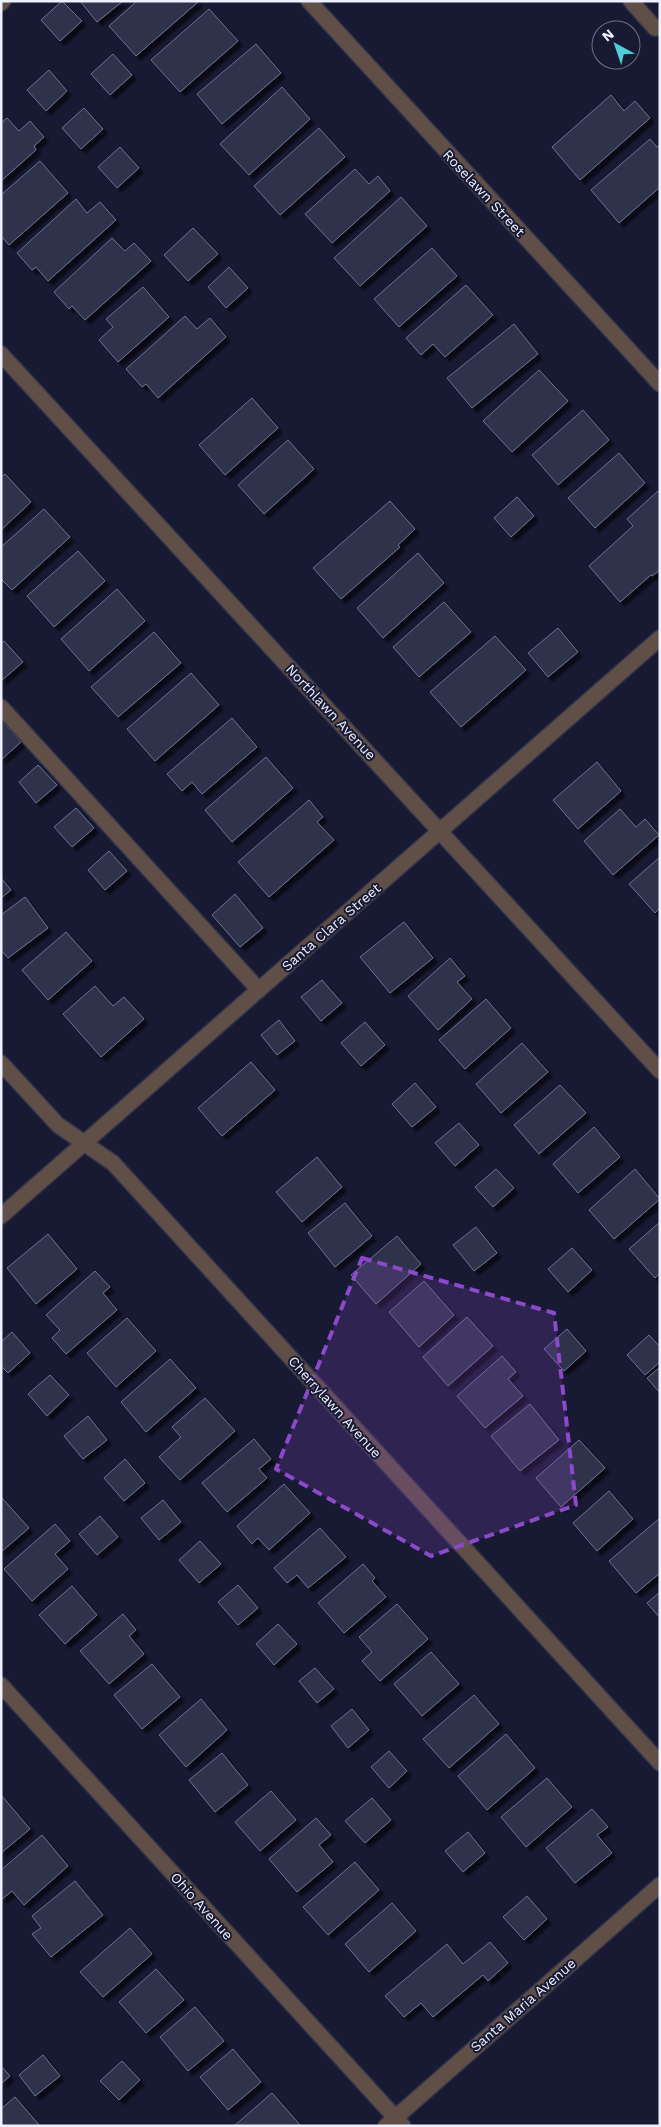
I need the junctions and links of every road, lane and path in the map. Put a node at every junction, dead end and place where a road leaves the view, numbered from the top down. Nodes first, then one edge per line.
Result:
1 (309, 1) edge
2 (631, 1) edge
3 (655, 28) dead end
4 (1, 354) edge
5 (660, 384) edge
6 (660, 638) edge
7 (1, 707) edge
8 (440, 831) junction
9 (259, 990) junction
10 (1, 1063) edge
11 (660, 1071) edge
12 (85, 1143) junction
13 (1, 1216) edge
14 (1, 1685) edge
15 (660, 1763) edge
16 (660, 1884) edge
17 (395, 2123) edge

1 - 5 street, Roselawn Street
2 - 3 street
4 - 8 street, Northlawn Avenue
6 - 8 street, Santa Clara Street
7 - 9 street
8 - 9 street, Santa Clara Street
8 - 11 street, Northlawn Avenue
9 - 12 street, Santa Clara Street
10 - 12 street, Cherrylawn Avenue
12 - 13 street, Santa Clara Street
12 - 15 street, Cherrylawn Avenue
14 - 17 street, Ohio Avenue
16 - 17 street, Santa Maria Avenue

